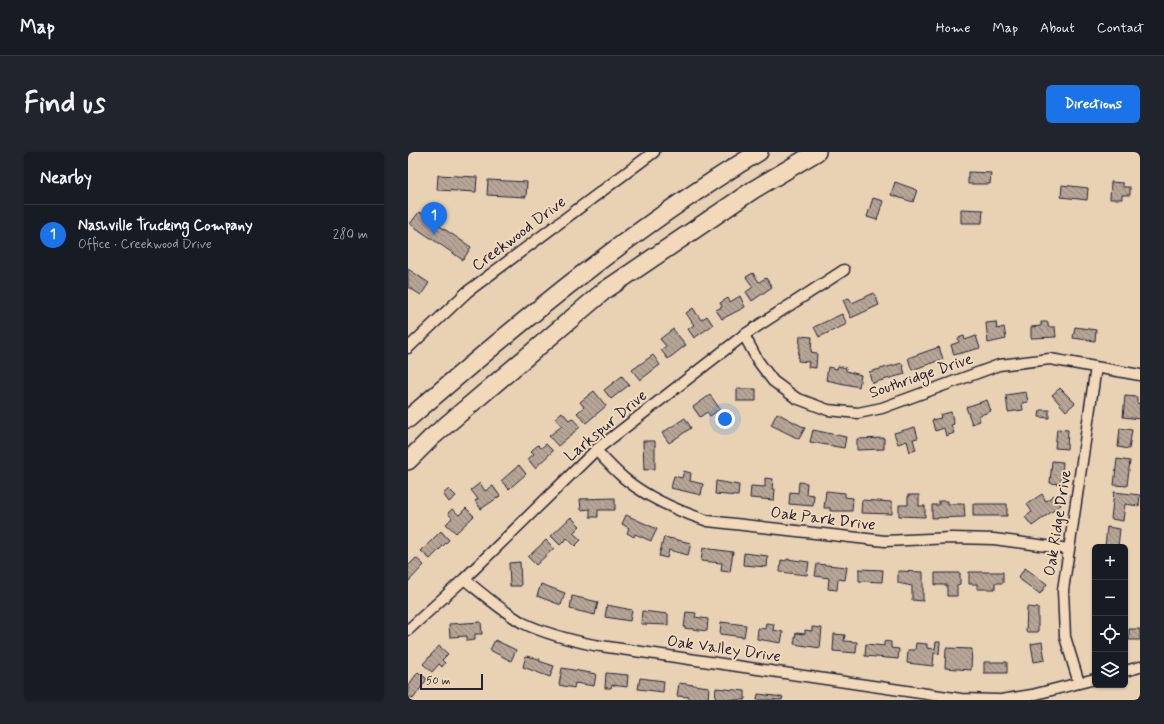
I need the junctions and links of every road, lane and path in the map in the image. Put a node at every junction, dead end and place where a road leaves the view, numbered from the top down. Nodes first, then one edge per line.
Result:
1 (654, 152) edge
2 (759, 152) edge
3 (817, 152) edge
4 (844, 270) dead end
5 (744, 334) junction
6 (408, 348) edge
7 (1096, 367) junction
8 (1140, 375) edge
9 (408, 419) edge
10 (596, 450) junction
11 (408, 461) edge
12 (1070, 549) junction
13 (464, 579) junction
14 (408, 630) edge
15 (1140, 667) edge
16 (1128, 669) edge
17 (1092, 680) edge
18 (1079, 683) junction
19 (998, 700) edge
20 (1001, 700) edge

1 - 6 street, Creekwood Drive
2 - 9 highway
3 - 11 highway
4 - 5 street, Larkspur Drive
5 - 7 street, Southridge Drive
5 - 10 street, Larkspur Drive
7 - 8 street, Southridge Drive
7 - 12 street, Oak Ridge Drive
10 - 12 street, Oak Park Drive
10 - 13 street, Larkspur Drive
12 - 18 street, Oak Ridge Drive
13 - 14 street, Larkspur Drive
13 - 19 street, Oak Valley Drive
15 - 16 street
17 - 18 street
18 - 20 street

